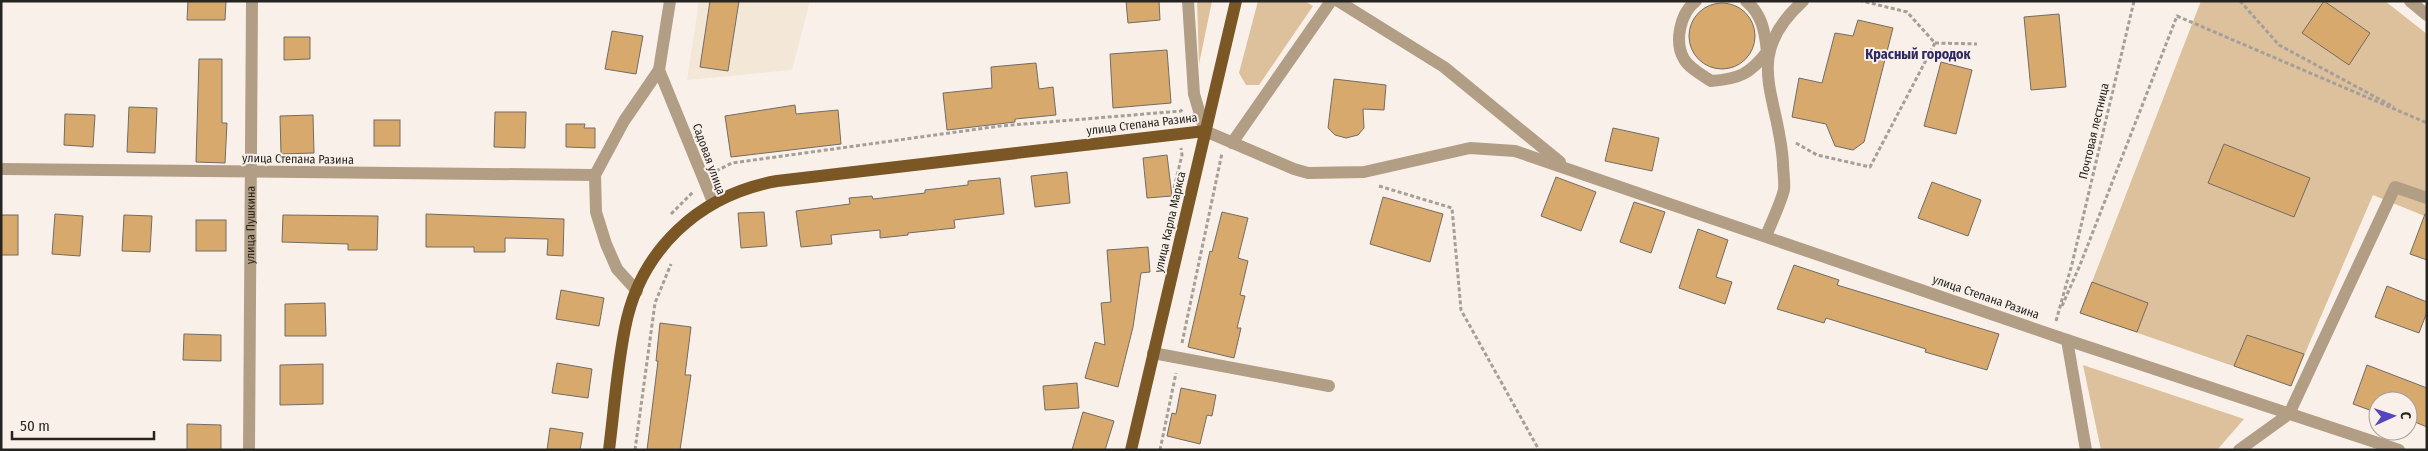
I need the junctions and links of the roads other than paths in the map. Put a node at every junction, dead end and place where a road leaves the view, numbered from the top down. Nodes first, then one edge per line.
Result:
1 (252, 1) edge
2 (670, 1) edge
3 (1188, 1) edge
4 (1236, 1) edge
5 (1331, 1) edge
6 (1338, 1) edge
7 (1696, 1) edge
8 (1746, 1) edge
9 (1803, 1) edge
10 (2410, 1) edge
11 (2427, 14) edge
12 (1767, 52) junction
13 (659, 70) junction
14 (1205, 131) junction
15 (1231, 148) junction
16 (1566, 167) junction
17 (1, 168) edge
18 (250, 172) junction
19 (596, 175) junction
20 (2427, 198) edge
21 (713, 202) junction
22 (1766, 236) junction
23 (637, 291) junction
24 (2067, 340) junction
25 (1153, 353) junction
26 (1329, 386) dead end
27 (2289, 414) junction
28 (250, 450) edge
29 (609, 450) edge
30 (1131, 450) edge
31 (2086, 450) edge
32 (2239, 450) edge
33 (2399, 450) edge

1 - 18 street, улица Пушкина
2 - 13 street
3 - 14 street
4 - 14 main road, улица Карла Маркса
5 - 15 street
6 - 16 street, улица Степана Разина
7 - 12 street
8 - 12 street
9 - 12 street
10 - 11 street
12 - 22 street
13 - 19 street
13 - 21 street, Садовая улица
14 - 15 street, улица Степана Разина
14 - 21 main road, улица Степана Разина
14 - 25 main road, улица Карла Маркса
15 - 16 street, улица Степана Разина
16 - 22 street, улица Степана Разина
17 - 18 street, улица Степана Разина
18 - 19 street, улица Степана Разина
18 - 28 street, улица Пушкина
19 - 23 street
20 - 27 street
21 - 23 main road, Садовая улица
22 - 24 street, улица Степана Разина
23 - 29 main road, Садовая улица
24 - 27 street, улица Степана Разина
24 - 31 street
25 - 26 street
25 - 30 main road, улица Карла Маркса
27 - 32 street
27 - 33 street, улица Степана Разина

